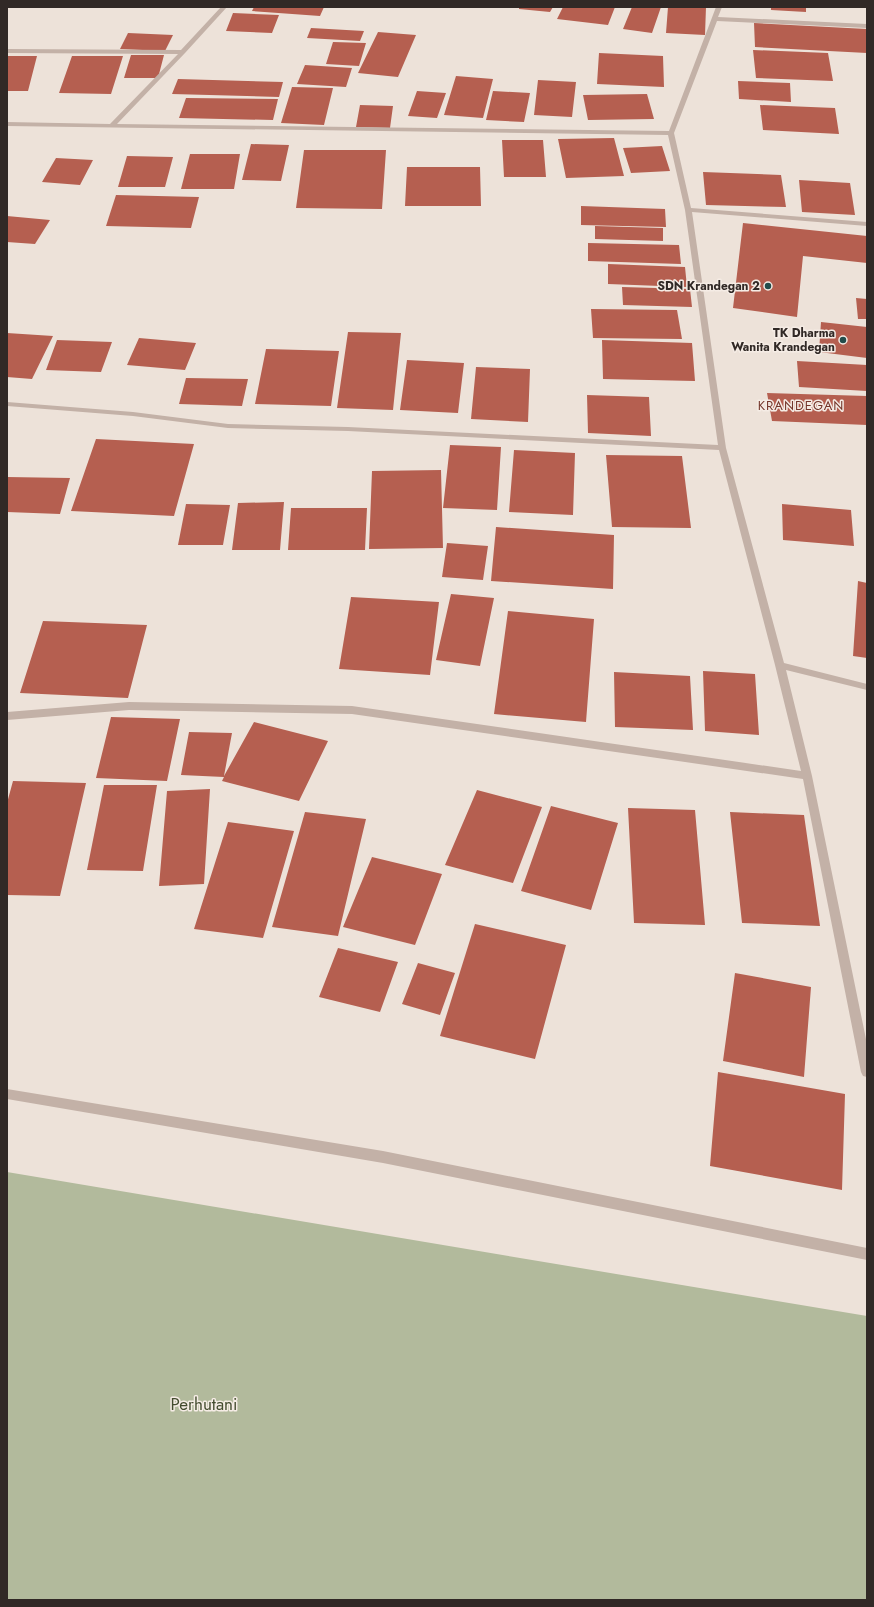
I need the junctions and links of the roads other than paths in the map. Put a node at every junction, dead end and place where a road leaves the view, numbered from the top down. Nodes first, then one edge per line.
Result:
1 (224, 7) edge
2 (719, 7) edge
3 (715, 19) junction
4 (867, 26) edge
5 (7, 52) edge
6 (184, 52) junction
7 (10, 126) edge
8 (111, 126) junction
9 (671, 133) junction
10 (688, 210) junction
11 (867, 224) edge
12 (7, 404) edge
13 (722, 448) junction
14 (780, 665) junction
15 (867, 687) edge
16 (7, 716) edge
17 (807, 776) junction
18 (867, 1072) edge
19 (7, 1094) edge
20 (867, 1254) edge

1 - 6 street
2 - 3 street
3 - 4 street
3 - 9 street
5 - 6 street
6 - 8 street
7 - 8 street
8 - 9 street
9 - 10 street
10 - 11 street
10 - 13 street
12 - 13 street
13 - 14 street
14 - 15 street
14 - 17 street
16 - 17 street
17 - 18 street
19 - 20 street

